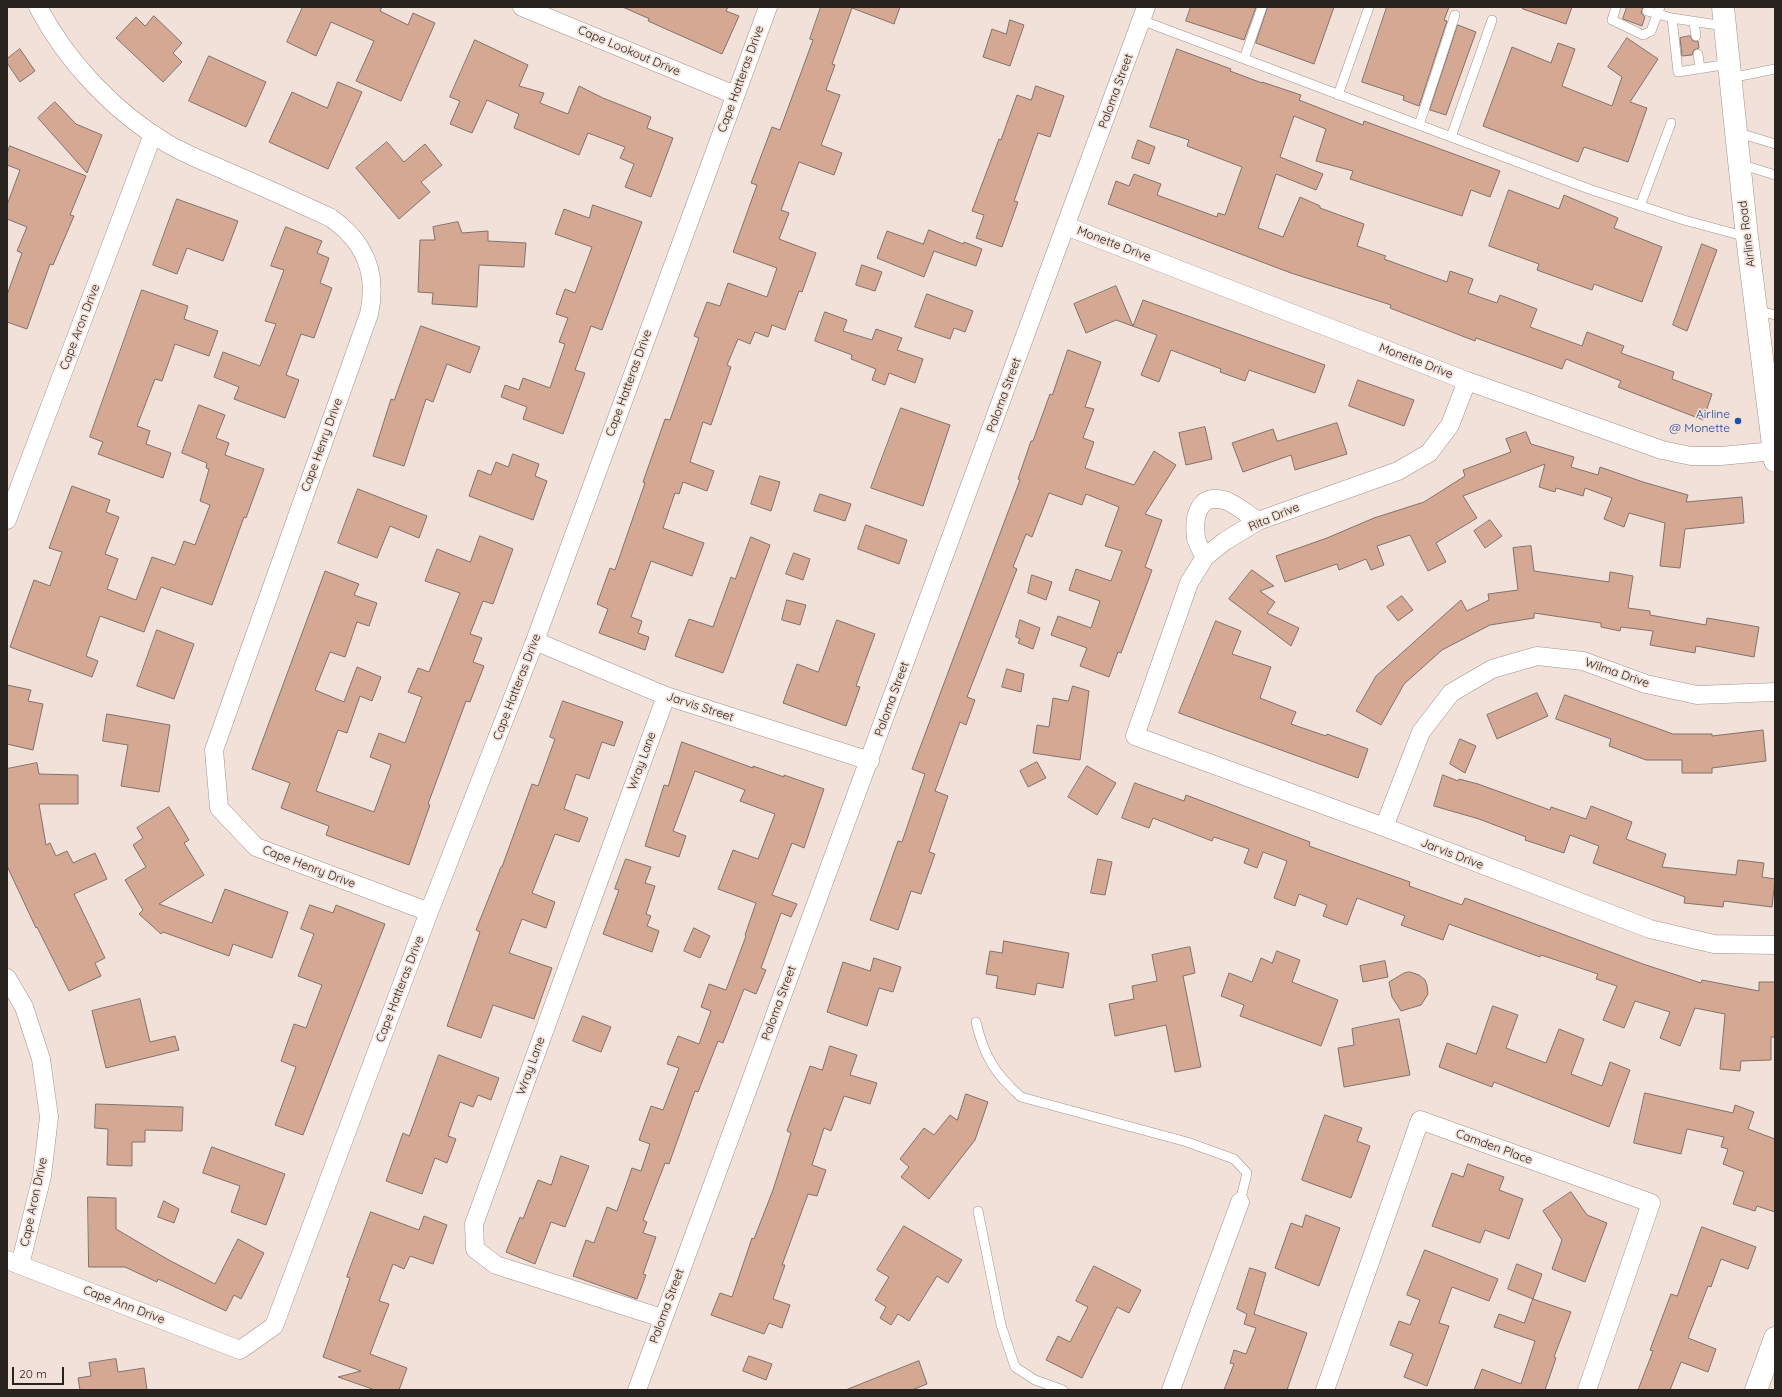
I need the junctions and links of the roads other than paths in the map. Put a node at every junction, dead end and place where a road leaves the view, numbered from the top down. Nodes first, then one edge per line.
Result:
1 (38, 7) edge
2 (522, 7) edge
3 (768, 7) edge
4 (1262, 7) edge
5 (1369, 7) edge
6 (1616, 7) edge
7 (1647, 11) dead end
8 (1658, 11) edge
9 (1143, 14) edge
10 (1455, 15) dead end
11 (1724, 17) edge
12 (1672, 18) junction
13 (1492, 20) dead end
14 (1694, 22) junction
15 (1696, 36) dead end
16 (1698, 54) dead end
17 (1244, 59) junction
18 (1700, 69) junction
19 (1775, 69) edge
20 (1730, 71) junction
21 (1338, 94) junction
22 (735, 95) junction
23 (1670, 123) dead end
24 (1419, 125) junction
25 (1736, 132) junction
26 (153, 134) junction
27 (1451, 137) junction
28 (1775, 144) edge
29 (1740, 164) junction
30 (1775, 176) edge
31 (1640, 206) junction
32 (1066, 226) junction
33 (1747, 237) junction
34 (1766, 312) edge
35 (1467, 381) junction
36 (1774, 456) edge
37 (7, 520) edge
38 (1258, 521) junction
39 (1205, 557) junction
40 (535, 641) junction
41 (1775, 692) edge
42 (666, 696) junction
43 (1135, 736) joint
44 (870, 761) junction
45 (1384, 827) junction
46 (429, 912) junction
47 (1775, 945) edge
48 (7, 978) edge
49 (976, 1022) dead end
50 (1240, 1202) joint
51 (978, 1211) dead end
52 (13, 1263) edge
53 (662, 1318) junction
54 (1775, 1338) edge
55 (240, 1350) joint
56 (637, 1390) edge
57 (1063, 1390) edge
58 (1171, 1390) edge
59 (1325, 1390) edge
60 (1587, 1390) edge
61 (1756, 1390) edge

1 - 26 street, Cape Henry Drive
2 - 22 street, Cape Lookout Drive
3 - 22 street, Cape Hatteras Drive
4 - 17 lane
5 - 21 lane
6 - 8 lane
7 - 8 lane
8 - 12 lane
9 - 17 lane
9 - 32 street, Paloma Street
10 - 24 lane
11 - 14 lane
11 - 20 main road, Airline Road
12 - 14 lane
12 - 18 lane
13 - 27 lane
14 - 15 lane
16 - 18 lane
17 - 21 lane
18 - 20 lane
19 - 20 lane
20 - 25 main road, Airline Road
21 - 24 lane
22 - 40 street, Cape Hatteras Drive
23 - 31 lane
24 - 27 lane
25 - 28 lane
25 - 29 main road, Airline Road
26 - 37 street, Cape Aron Drive
26 - 46 street, Cape Henry Drive
27 - 31 lane
29 - 30 lane
29 - 33 main road, Airline Road
31 - 33 lane
32 - 35 street, Monette Drive
32 - 44 street, Paloma Street
33 - 34 main road, Airline Road
34 - 36 main road, Airline Road
35 - 36 street, Monette Drive
35 - 38 street, Rita Drive
38 - 39 street, Rita Drive
38 - 39 street
39 - 43 street, Rita Drive
40 - 42 street, Jarvis Street
40 - 46 street, Cape Hatteras Drive
41 - 45 street, Wilma Drive
42 - 44 street, Jarvis Street
42 - 53 street, Wray Lane
43 - 45 street, Jarvis Drive
44 - 53 street, Paloma Street
45 - 47 street, Jarvis Drive
46 - 55 street, Cape Hatteras Drive
48 - 52 street, Cape Aron Drive
49 - 50 lane
50 - 58 street
51 - 57 lane
52 - 55 street, Cape Ann Drive
53 - 56 street, Paloma Street
54 - 61 main road
59 - 60 street, Camden Place

